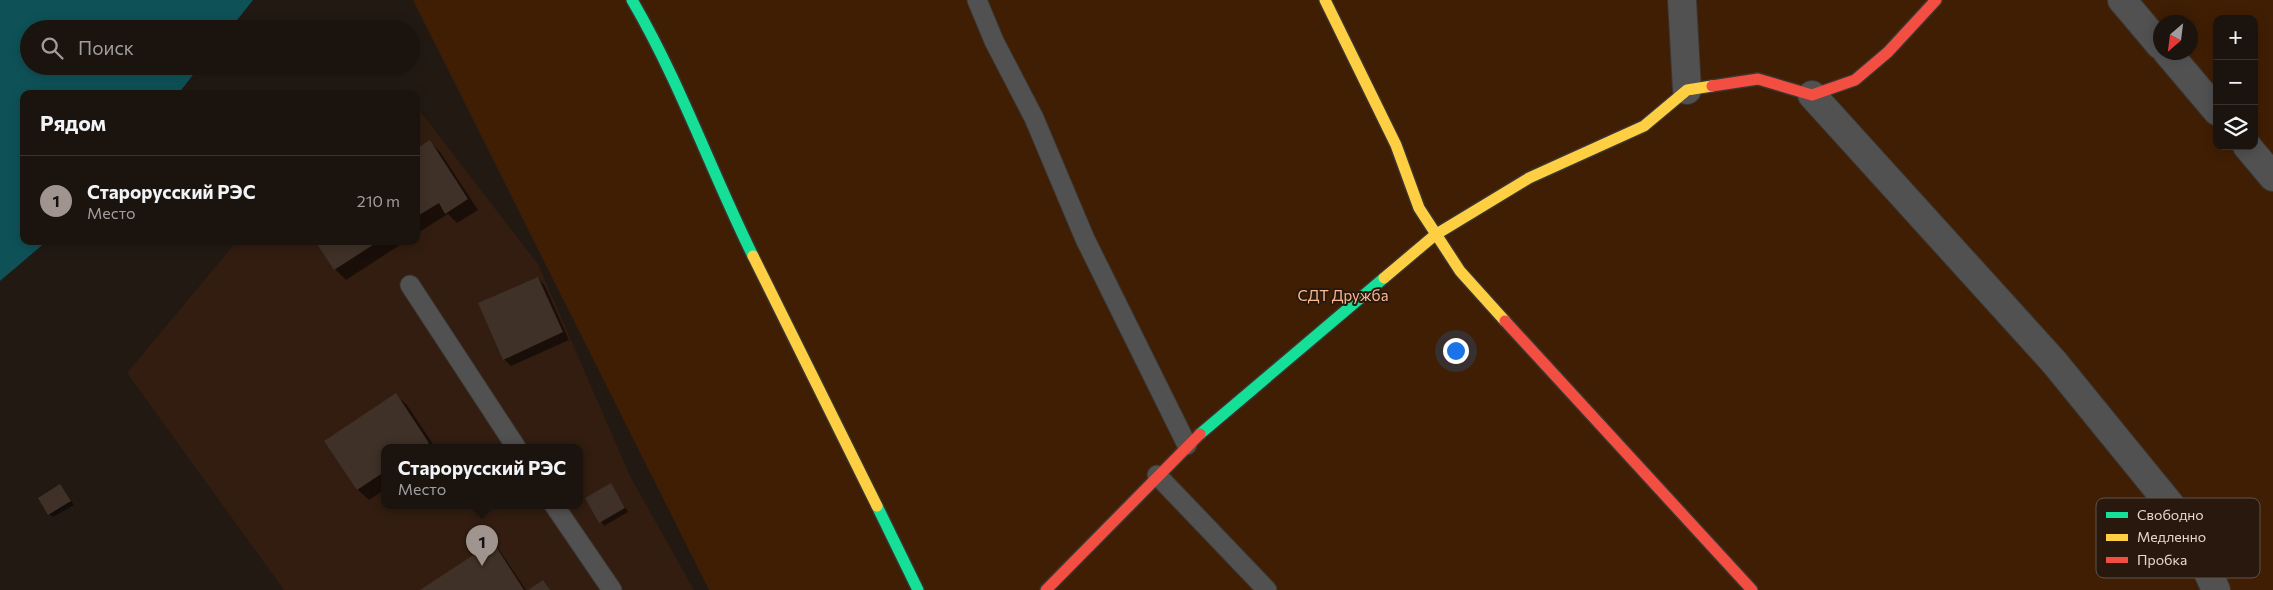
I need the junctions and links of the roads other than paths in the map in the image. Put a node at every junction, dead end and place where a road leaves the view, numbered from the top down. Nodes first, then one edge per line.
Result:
1 (632, 0) edge
2 (977, 0) edge
3 (1326, 0) edge
4 (1682, 0) edge
5 (1936, 0) edge
6 (2122, 0) edge
7 (2153, 37) edge
8 (2173, 60) edge
9 (1687, 90) junction
10 (1812, 96) junction
11 (2213, 106) edge
12 (2250, 150) edge
13 (2273, 177) edge
14 (1435, 235) junction
15 (410, 285) dead end
16 (514, 444) edge
17 (1187, 445) junction
18 (1157, 475) junction
19 (2165, 498) edge
20 (556, 509) edge
21 (2211, 578) edge
22 (605, 587) edge
23 (918, 590) edge
24 (1046, 590) edge
25 (1267, 590) edge
26 (1752, 590) edge
27 (2216, 590) edge

1 - 23 street
2 - 17 lane
3 - 14 street
4 - 9 street
5 - 10 street
6 - 7 street
8 - 11 street
9 - 10 street
9 - 14 street
10 - 19 street
12 - 13 street
14 - 17 street
14 - 26 street
15 - 16 lane
17 - 18 street
18 - 24 street
18 - 25 lane
20 - 22 lane
21 - 27 street

